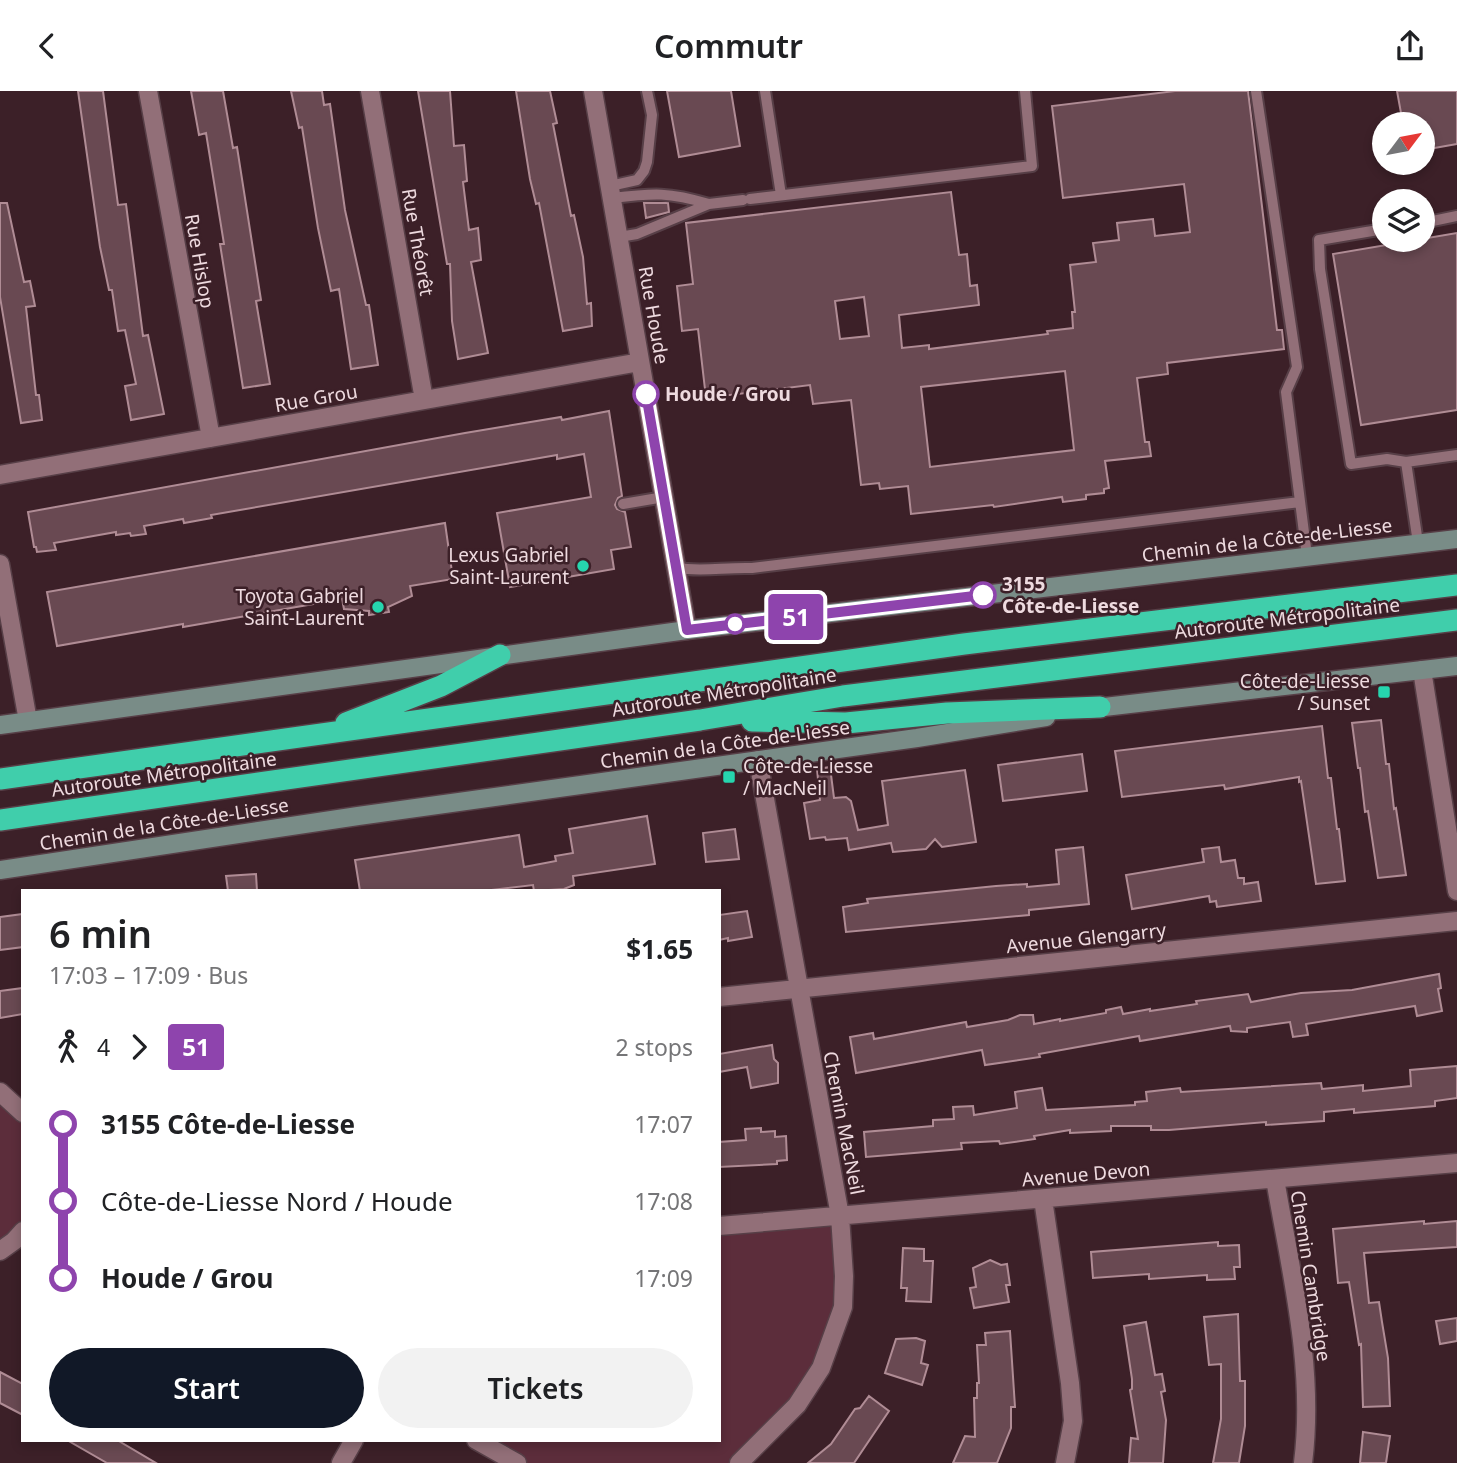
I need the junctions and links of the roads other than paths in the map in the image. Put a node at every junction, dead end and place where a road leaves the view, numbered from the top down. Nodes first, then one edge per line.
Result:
1 (148, 91) edge
2 (370, 91) edge
3 (593, 91) edge
4 (647, 91) edge
5 (765, 91) edge
6 (1025, 91) edge
7 (1256, 91) edge
8 (611, 192) junction
9 (781, 195) junction
10 (709, 204) junction
11 (1457, 216) edge
12 (1435, 221) edge
13 (1372, 231) edge
14 (618, 237) junction
15 (640, 362) junction
16 (424, 400) junction
17 (211, 438) junction
18 (1457, 455) edge
19 (1406, 462) junction
20 (0, 475) edge
21 (664, 497) junction
22 (1300, 502) junction
23 (624, 504) dead end
24 (1457, 539) edge
25 (1418, 543) junction
26 (1307, 556) junction
27 (0, 564) edge
28 (677, 568) junction
29 (1457, 585) edge
30 (1457, 620) edge
31 (687, 630) junction
32 (500, 655) junction
33 (1457, 666) edge
34 (1422, 670) junction
35 (1100, 707) junction
36 (701, 720) junction
37 (28, 721) junction
38 (0, 725) edge
39 (312, 736) junction
40 (758, 760) junction
41 (0, 779) edge
42 (0, 820) edge
43 (0, 870) edge
44 (1457, 891) edge
45 (1457, 921) edge
46 (797, 989) junction
47 (721, 997) edge
48 (0, 1092) edge
49 (21, 1108) edge
50 (1457, 1163) edge
51 (1275, 1179) junction
52 (1043, 1199) junction
53 (840, 1216) junction
54 (721, 1226) edge
55 (21, 1233) edge
56 (0, 1251) edge
57 (353, 1442) edge
58 (480, 1442) edge
59 (341, 1463) edge
60 (517, 1463) edge
61 (739, 1463) edge
62 (1065, 1463) edge
63 (1303, 1463) edge

1 - 17 street, Rue Hislop
2 - 16 street, Rue Théorêt
3 - 8 street, Rue Houde
4 - 8 lane
5 - 9 lane
6 - 9 lane
7 - 22 lane
8 - 10 lane
8 - 14 street, Rue Houde
9 - 10 lane
10 - 14 lane
11 - 12 lane
13 - 19 lane
14 - 15 street, Rue Houde
15 - 16 street, Rue Grou
15 - 21 street, Rue Houde
16 - 17 street, Rue Grou
17 - 20 street, Rue Grou
18 - 19 lane
19 - 25 lane
21 - 23 lane
21 - 28 street, Rue Houde
22 - 26 lane
22 - 28 lane
24 - 25 main road, Chemin de la Côte-de-Liesse
25 - 26 main road, Chemin de la Côte-de-Liesse
26 - 31 main road, Chemin de la Côte-de-Liesse
27 - 37 street
28 - 31 street, Rue Houde
29 - 39 highway, Autoroute Métropolitaine
30 - 36 highway, Autoroute Métropolitaine
31 - 32 main road, Chemin de la Côte-de-Liesse
32 - 37 main road, Chemin de la Côte-de-Liesse
32 - 39 highway
33 - 34 main road, Chemin de la Côte-de-Liesse
34 - 35 main road, Chemin de la Côte-de-Liesse
34 - 44 street
35 - 36 highway
35 - 40 main road, Chemin de la Côte-de-Liesse
36 - 42 highway, Autoroute Métropolitaine
37 - 38 main road, Chemin de la Côte-de-Liesse
39 - 41 highway, Autoroute Métropolitaine
40 - 43 main road, Chemin de la Côte-de-Liesse
40 - 46 street, Chemin MacNeil
45 - 46 street, Avenue Glengarry
46 - 47 street, Avenue Glengarry
46 - 53 street, Chemin MacNeil
48 - 49 street
50 - 51 street, Avenue Devon
51 - 52 street, Avenue Devon
51 - 63 street, Chemin Cambridge
52 - 53 street, Avenue Devon
52 - 62 street
53 - 54 street, Avenue Devon
53 - 61 street, Chemin MacNeil
55 - 56 street
57 - 59 street
58 - 60 street

